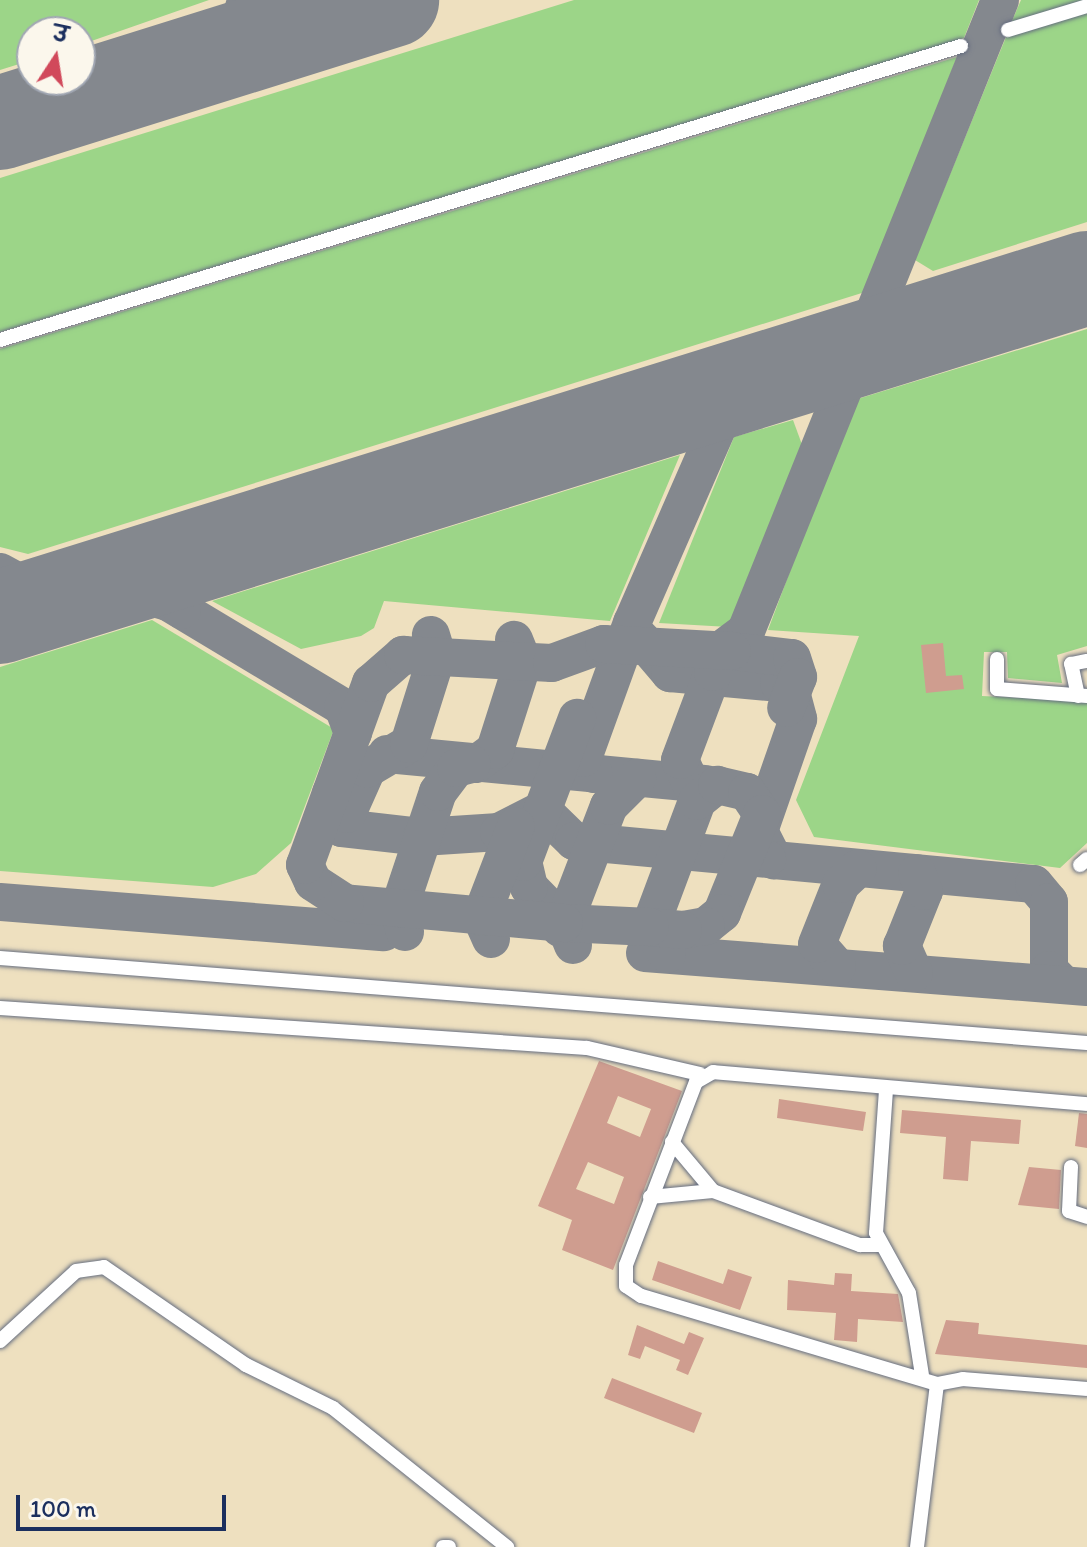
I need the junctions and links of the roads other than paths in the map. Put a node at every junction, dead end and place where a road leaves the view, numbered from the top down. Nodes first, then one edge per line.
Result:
1 (1087, 6) edge
2 (1008, 30) dead end
3 (961, 46) dead end
4 (0, 340) edge
5 (997, 659) dead end
6 (1087, 661) edge
7 (1082, 696) edge
8 (0, 958) edge
9 (0, 1008) edge
10 (1087, 1043) edge
11 (700, 1074) junction
12 (886, 1090) junction
13 (1087, 1104) edge
14 (672, 1142) junction
15 (1071, 1167) dead end
16 (713, 1191) junction
17 (650, 1197) junction
18 (1087, 1217) edge
19 (881, 1245) junction
20 (0, 1341) edge
21 (922, 1375) junction
22 (937, 1384) junction
23 (1087, 1389) edge
24 (507, 1547) edge
25 (917, 1547) edge

1 - 2 lane
3 - 4 lane
5 - 7 lane
6 - 7 lane
8 - 10 lane
9 - 11 lane
11 - 12 lane
11 - 14 lane
12 - 13 lane
12 - 19 lane
14 - 16 lane
14 - 17 lane
15 - 18 lane
16 - 17 lane
16 - 19 lane
17 - 21 lane
19 - 21 lane
20 - 24 lane
21 - 22 lane
22 - 23 lane
22 - 25 lane

